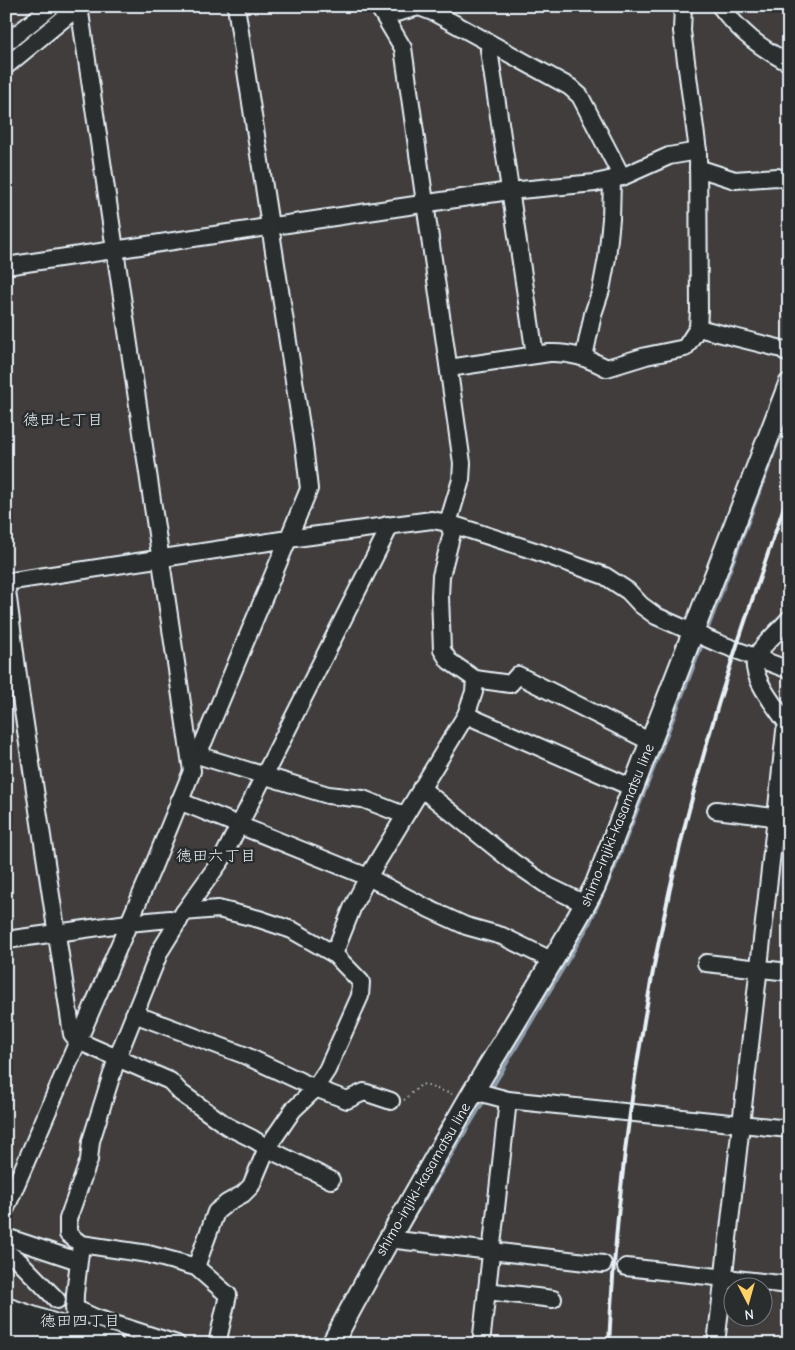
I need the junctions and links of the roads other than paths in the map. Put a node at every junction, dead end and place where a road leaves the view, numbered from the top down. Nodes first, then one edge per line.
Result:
1 (52, 6) edge
2 (79, 6) edge
3 (236, 6) edge
4 (683, 6) edge
5 (720, 6) edge
6 (382, 12) edge
7 (6, 42) edge
8 (491, 44) junction
9 (789, 63) edge
10 (6, 66) edge
11 (698, 151) junction
12 (698, 168) junction
13 (617, 178) junction
14 (789, 180) edge
15 (509, 191) junction
16 (425, 204) junction
17 (270, 226) junction
18 (115, 250) junction
19 (6, 266) edge
20 (698, 328) junction
21 (789, 354) edge
22 (535, 355) junction
23 (584, 357) junction
24 (449, 368) junction
25 (789, 384) edge
26 (448, 523) junction
27 (387, 525) junction
28 (288, 539) junction
29 (162, 559) junction
30 (6, 582) edge
31 (789, 619) edge
32 (696, 633) junction
33 (756, 657) junction
34 (789, 670) edge
35 (475, 680) junction
36 (466, 715) junction
37 (788, 725) edge
38 (651, 742) junction
39 (194, 755) junction
40 (265, 776) junction
41 (421, 788) junction
42 (633, 788) junction
43 (179, 800) junction
44 (716, 810) dead end
45 (404, 815) junction
46 (783, 818) edge
47 (240, 825) junction
48 (368, 877) junction
49 (585, 904) junction
50 (182, 916) junction
51 (128, 923) junction
52 (56, 933) junction
53 (6, 940) edge
54 (334, 954) junction
55 (553, 961) junction
56 (706, 963) dead end
57 (758, 968) junction
58 (789, 972) edge
59 (134, 1014) junction
60 (78, 1041) junction
61 (116, 1058) junction
62 (315, 1088) junction
63 (473, 1094) junction
64 (504, 1099) junction
65 (391, 1101) road end
66 (740, 1124) junction
67 (789, 1129) edge
68 (267, 1148) junction
69 (331, 1180) dead end
70 (6, 1208) edge
71 (6, 1236) edge
72 (391, 1239) junction
73 (81, 1244) junction
74 (491, 1251) junction
75 (6, 1252) edge
76 (78, 1260) junction
77 (603, 1264) dead end
78 (196, 1267) junction
79 (626, 1267) dead end
80 (723, 1278) joint
81 (772, 1283) edge
82 (789, 1285) edge
83 (722, 1287) edge
84 (487, 1291) junction
85 (553, 1299) dead end
86 (57, 1300) dead end
87 (6, 1308) edge
88 (74, 1308) junction
89 (6, 1327) edge
90 (74, 1330) junction
91 (57, 1344) edge
92 (113, 1344) edge
93 (177, 1344) edge
94 (217, 1344) edge
95 (332, 1344) edge
96 (481, 1344) edge
97 (716, 1344) edge

1 - 7 street
2 - 10 street
2 - 18 street
3 - 17 street
4 - 11 street
5 - 9 street
6 - 8 street
6 - 16 street
8 - 13 street
8 - 15 street
11 - 12 street
11 - 13 street
12 - 14 street
12 - 20 street
13 - 15 street
13 - 23 street
15 - 16 street
15 - 22 street
16 - 17 street
16 - 24 street
17 - 18 street
17 - 28 street
18 - 19 street
18 - 29 street
20 - 21 street
20 - 23 street
22 - 23 street
22 - 24 street
24 - 26 street
25 - 32 main road, shimo-injiki-kasamatsu line
26 - 27 street
26 - 32 street
26 - 35 street
27 - 28 street
27 - 40 street
28 - 29 street
28 - 39 street
29 - 30 street
29 - 39 street
30 - 52 street
31 - 33 street
32 - 33 street
32 - 38 main road, shimo-injiki-kasamatsu line
33 - 34 street
33 - 37 street
35 - 36 street
35 - 38 street
36 - 41 street
36 - 42 street
37 - 46 street
38 - 42 main road, shimo-injiki-kasamatsu line
39 - 40 street
39 - 43 street
40 - 45 street
40 - 47 street
41 - 45 street
41 - 49 street
42 - 49 main road, shimo-injiki-kasamatsu line
43 - 47 street
43 - 51 street
44 - 46 street
45 - 48 street
46 - 57 street
47 - 48 street
47 - 50 street
48 - 54 street
48 - 55 street
49 - 55 main road, shimo-injiki-kasamatsu line
50 - 51 street
50 - 54 street
50 - 59 street
51 - 52 street
51 - 60 street
52 - 53 street
52 - 60 street
54 - 62 street
55 - 63 main road, shimo-injiki-kasamatsu line
56 - 57 street
57 - 58 street
57 - 66 street
59 - 61 street
59 - 62 street
60 - 61 street
60 - 70 street
61 - 68 street
61 - 73 street
62 - 65 street
62 - 68 street
63 - 64 street
63 - 72 main road, shimo-injiki-kasamatsu line
64 - 66 street
64 - 74 street
66 - 67 street
66 - 80 street
68 - 69 street
68 - 78 street
71 - 76 street
72 - 74 street
72 - 95 main road, shimo-injiki-kasamatsu line
73 - 76 street
73 - 78 street
74 - 77 street
74 - 84 street
75 - 86 street
76 - 88 street
78 - 94 street
79 - 80 street
81 - 82 street
83 - 97 street
84 - 85 street
84 - 96 street
87 - 90 main road
88 - 90 street
88 - 93 street
89 - 91 main road
90 - 92 main road

